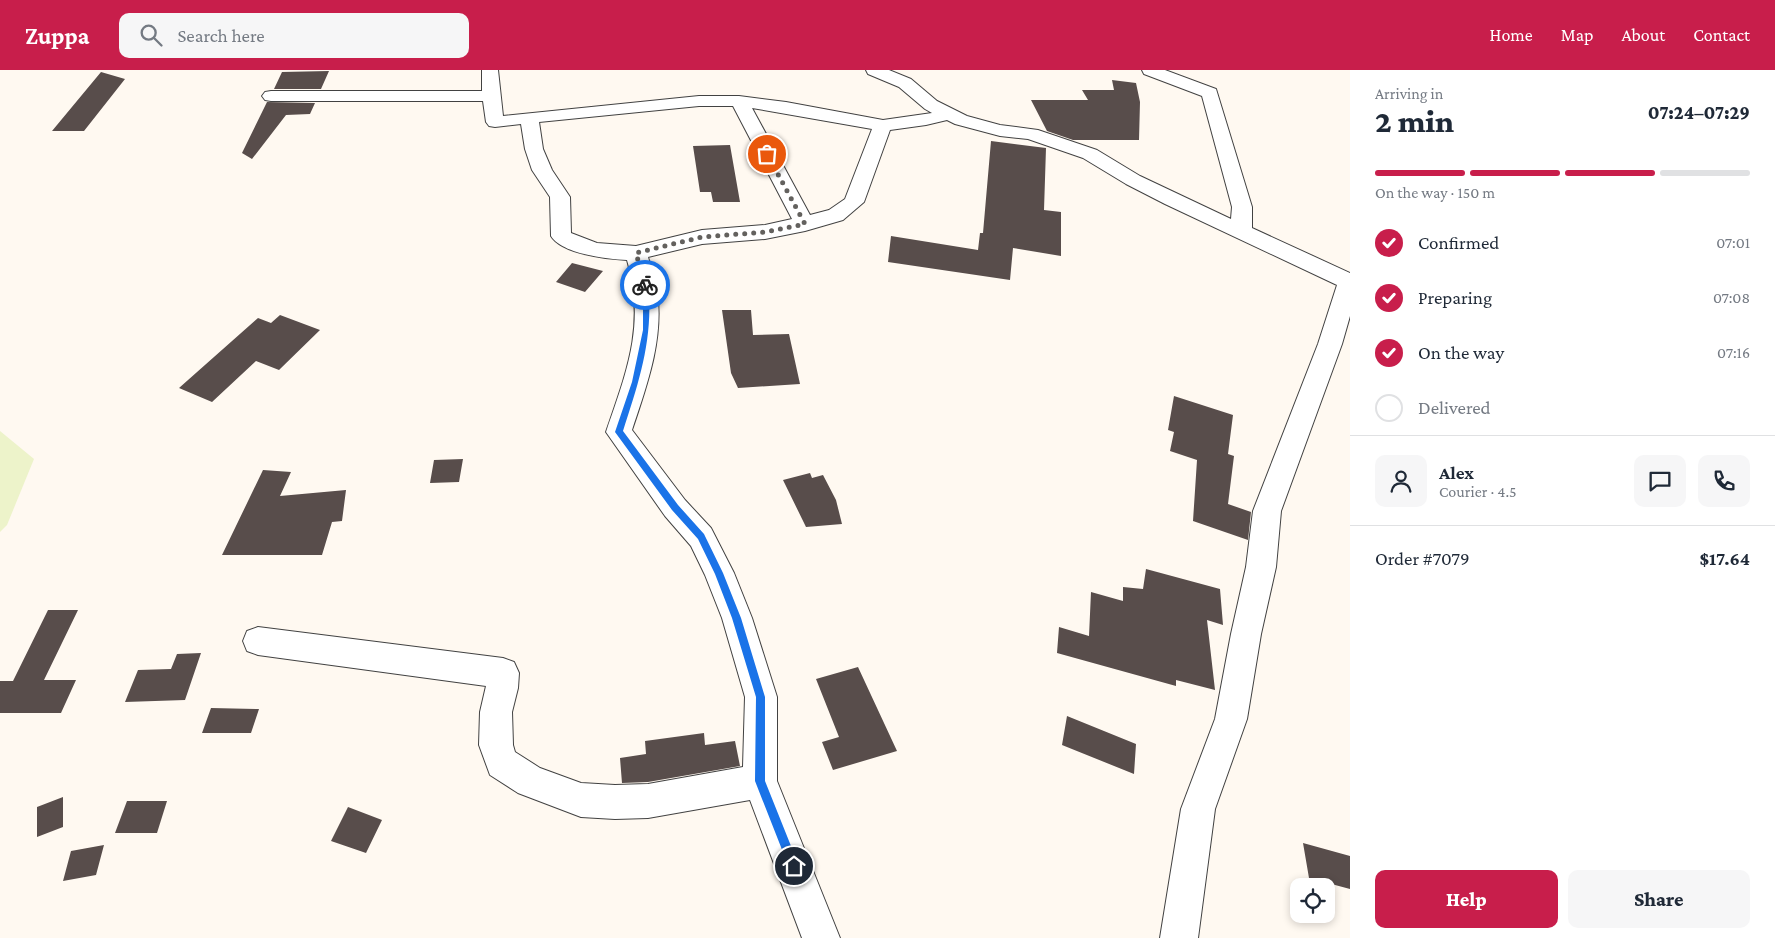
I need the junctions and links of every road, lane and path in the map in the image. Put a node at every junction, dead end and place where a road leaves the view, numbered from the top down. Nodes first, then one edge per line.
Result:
1 (490, 70) edge
2 (874, 70) edge
3 (1150, 70) edge
4 (1204, 70) edge
5 (1210, 93) junction
6 (271, 96) dead end
7 (490, 96) junction
8 (739, 101) junction
9 (947, 114) junction
10 (528, 118) junction
11 (883, 125) junction
12 (805, 224) junction
13 (1241, 231) junction
14 (636, 253) junction
15 (1350, 282) edge
16 (258, 640) dead end
17 (760, 781) junction
18 (822, 938) edge
19 (1179, 938) edge

1 - 7 street
2 - 9 street
3 - 5 street
4 - 5 street
5 - 13 street
6 - 7 street
7 - 10 street
8 - 10 street
8 - 11 street
8 - 12 street
9 - 11 street
9 - 13 street
10 - 14 street
11 - 12 street
12 - 14 street
13 - 15 street
14 - 17 street
15 - 19 street
16 - 17 street
17 - 18 street

